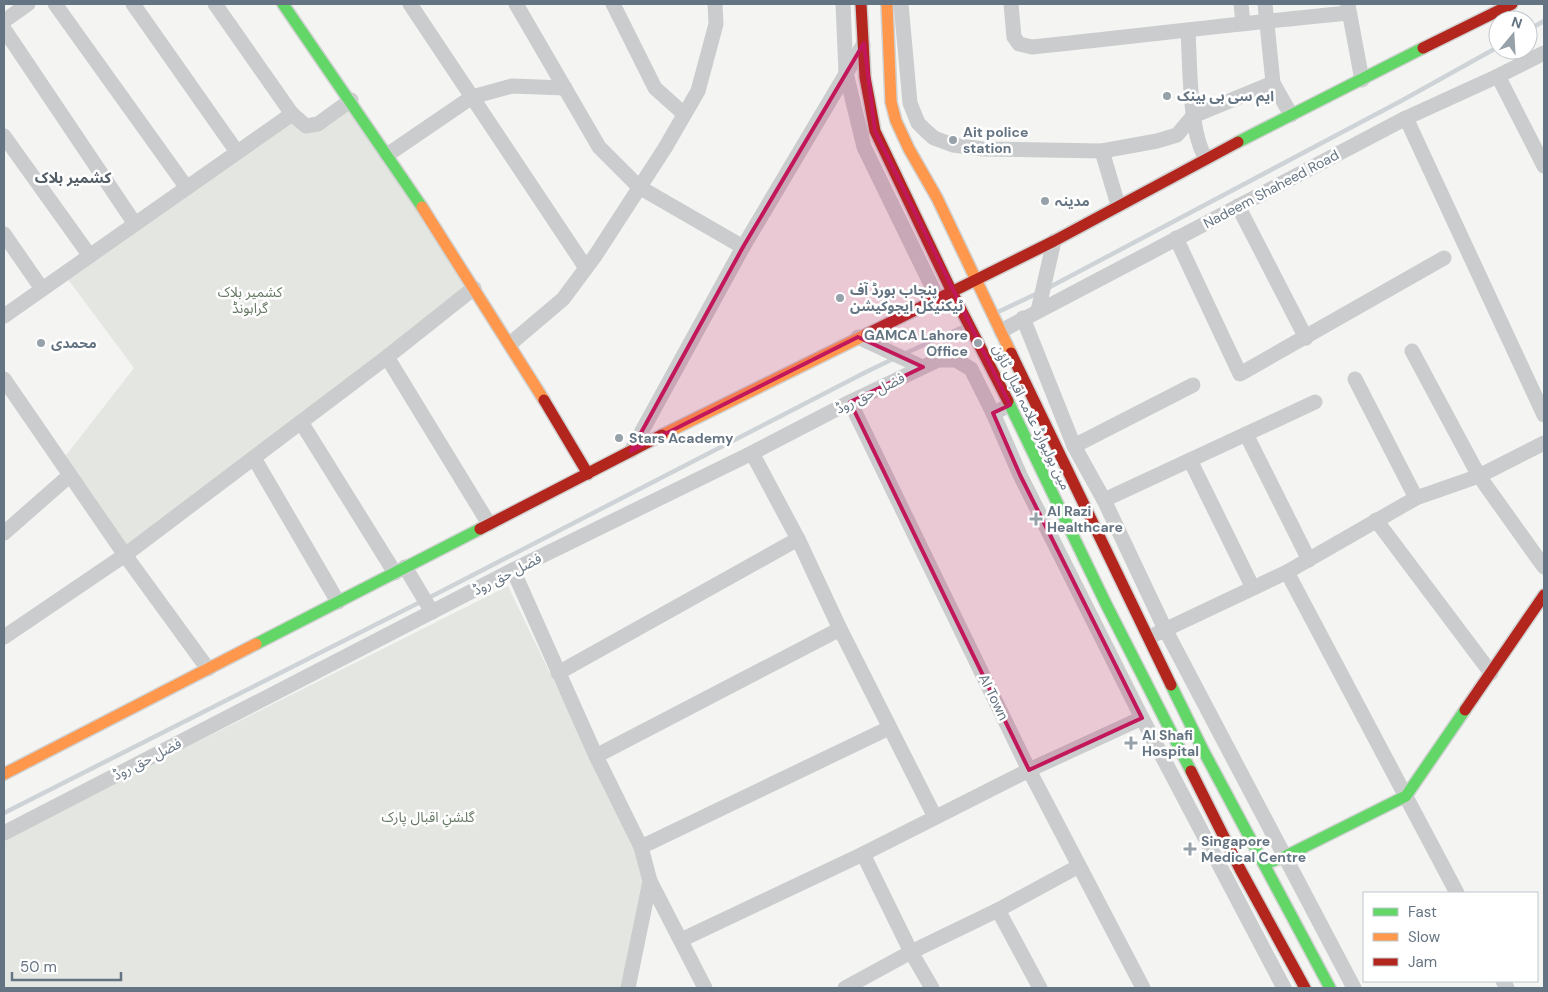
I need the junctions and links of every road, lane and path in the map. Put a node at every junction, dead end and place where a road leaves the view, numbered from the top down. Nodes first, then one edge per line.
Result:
1 (28, 4) edge
2 (55, 4) edge
3 (133, 4) edge
4 (215, 4) edge
5 (284, 4) edge
6 (410, 4) edge
7 (516, 4) edge
8 (613, 4) edge
9 (715, 4) edge
10 (842, 4) edge
11 (861, 4) edge
12 (887, 4) edge
13 (901, 4) edge
14 (1011, 4) edge
15 (1241, 4) edge
16 (1264, 4) edge
17 (1512, 4) edge
18 (1349, 8) edge
19 (1486, 10) edge
20 (4, 21) edge
21 (1266, 21) junction
22 (1244, 23) junction
23 (4, 29) edge
24 (1188, 31) junction
25 (864, 43) junction
26 (1544, 53) edge
27 (846, 73) junction
28 (1498, 76) junction
29 (1362, 80) junction
30 (1273, 82) junction
31 (565, 88) junction
32 (472, 96) junction
33 (351, 100) junction
34 (292, 114) junction
35 (684, 114) junction
36 (1291, 115) junction
37 (1193, 116) junction
38 (1406, 118) junction
39 (926, 131) junction
40 (4, 136) edge
41 (909, 150) junction
42 (1102, 151) junction
43 (237, 152) junction
44 (387, 155) junction
45 (1206, 158) junction
46 (1544, 166) edge
47 (640, 187) junction
48 (187, 188) junction
49 (1118, 205) junction
50 (1238, 206) junction
51 (135, 224) junction
52 (4, 234) edge
53 (1176, 238) junction
54 (1054, 241) junction
55 (742, 247) junction
56 (90, 256) junction
57 (1444, 258) dead end
58 (586, 268) junction
59 (976, 279) junction
60 (474, 288) junction
61 (42, 289) junction
62 (955, 297) junction
63 (938, 299) junction
64 (1039, 307) junction
65 (4, 316) edge
66 (1023, 318) junction
67 (999, 327) junction
68 (858, 337) junction
69 (1306, 338) junction
70 (510, 344) junction
71 (1412, 351) dead end
72 (387, 357) junction
73 (922, 367) junction
74 (4, 379) edge
75 (1355, 379) dead end
76 (1193, 385) dead end
77 (850, 402) junction
78 (1314, 402) dead end
79 (1010, 405) junction
80 (994, 414) junction
81 (1544, 415) edge
82 (301, 422) junction
83 (1246, 434) junction
84 (1544, 443) edge
85 (1074, 446) junction
86 (631, 451) junction
87 (752, 453) junction
88 (254, 458) junction
89 (1190, 460) junction
90 (588, 474) junction
91 (69, 476) junction
92 (1479, 476) junction
93 (1416, 498) junction
94 (1104, 500) junction
95 (1376, 520) junction
96 (489, 524) junction
97 (4, 533) edge
98 (798, 538) junction
99 (125, 555) junction
100 (1309, 560) junction
101 (1544, 567) edge
102 (400, 570) junction
103 (513, 570) junction
104 (1287, 572) junction
105 (1253, 588) junction
106 (1544, 595) edge
107 (338, 602) junction
108 (430, 609) junction
109 (1165, 629) junction
110 (840, 630) junction
111 (4, 637) edge
112 (1148, 639) junction
113 (208, 669) junction
114 (558, 673) junction
115 (1492, 673) junction
116 (1142, 718) junction
117 (889, 728) junction
118 (596, 756) junction
119 (1029, 770) junction
120 (4, 774) edge
121 (1406, 796) junction
122 (935, 817) junction
123 (4, 833) edge
124 (641, 847) junction
125 (864, 854) junction
126 (1284, 856) junction
127 (1264, 864) junction
128 (1078, 866) junction
129 (650, 881) junction
130 (1456, 892) edge
131 (998, 910) junction
132 (681, 940) junction
133 (912, 952) junction
134 (628, 988) edge
135 (705, 988) edge
136 (845, 988) edge
137 (932, 988) edge
138 (1040, 988) edge
139 (1143, 988) edge
140 (1284, 988) edge
141 (1305, 988) edge
142 (1330, 988) edge
143 (1354, 988) edge

1 - 20 street
2 - 48 street
3 - 43 street
4 - 34 street
5 - 33 main road
6 - 32 street
7 - 31 street
8 - 35 street
9 - 35 street
10 - 27 street
11 - 25 main road, مین بولیوارڈ علامہ اقبال ٹاؤن
12 - 41 main road
13 - 39 street
14 - 24 street
15 - 22 street
16 - 21 street
17 - 19 main road
18 - 21 street
18 - 29 street
19 - 29 main road
21 - 22 street
21 - 30 street
22 - 24 street
23 - 51 street
24 - 37 street
25 - 27 street
25 - 62 main road, مین بولیوارڈ علامہ اقبال ٹاؤن
26 - 28 street, Nadeem Shaheed Road
27 - 55 street
27 - 63 street
28 - 38 street, Nadeem Shaheed Road
28 - 46 street
29 - 36 main road
30 - 36 street
30 - 37 street
31 - 32 street
31 - 47 street
32 - 44 street
32 - 58 street
33 - 34 street
33 - 44 main road
34 - 43 street
35 - 47 street
36 - 45 main road
37 - 42 street
37 - 45 street
38 - 50 street, Nadeem Shaheed Road
38 - 81 street
39 - 41 street
39 - 42 street
40 - 56 street
41 - 59 main road
42 - 49 street
43 - 48 street
44 - 60 main road
45 - 49 main road
47 - 55 street
47 - 58 street
48 - 51 street
49 - 54 main road
50 - 53 street, Nadeem Shaheed Road
50 - 69 street
51 - 56 street
52 - 61 street
53 - 64 street, Nadeem Shaheed Road
53 - 69 street
54 - 59 main road
54 - 64 street
55 - 86 street
56 - 61 street
57 - 69 street
58 - 70 street
59 - 62 main road
59 - 67 main road, مین بولیوارڈ علامہ اقبال ٹاؤن
60 - 70 main road
60 - 72 street
61 - 65 street
62 - 63 main road
62 - 79 main road, مین بولیوارڈ علامہ اقبال ٹاؤن
63 - 68 main road
64 - 66 street, Nadeem Shaheed Road
66 - 67 street, Nadeem Shaheed Road
66 - 85 street
67 - 112 main road, مین بولیوارڈ علامہ اقبال ٹاؤن
68 - 73 street
68 - 86 main road
70 - 90 main road
71 - 92 street
72 - 82 street
72 - 96 street
73 - 77 street, فضل حق روڈ
73 - 80 street, فضل حق روڈ
74 - 91 street
75 - 93 street
76 - 85 street
77 - 87 street, فضل حق روڈ
77 - 119 street, AI Town
78 - 83 street
79 - 80 street
79 - 141 main road, مین بولیوارڈ علامہ اقبال ٹاؤن
80 - 116 street, فضل حق روڈ
82 - 88 street
82 - 102 street
83 - 89 street
83 - 100 street
84 - 92 street
85 - 94 street
86 - 90 main road
87 - 98 street
87 - 103 street, فضل حق روڈ
88 - 99 street
88 - 107 street
89 - 94 street
89 - 105 street
90 - 96 main road
91 - 97 street
91 - 99 street
92 - 93 street
92 - 101 street
93 - 95 street
94 - 109 street
95 - 100 street
95 - 115 street
96 - 102 main road
98 - 110 street
98 - 114 street
99 - 111 street
99 - 113 street
100 - 104 street
102 - 107 main road
102 - 108 street
103 - 108 street, فضل حق روڈ
103 - 114 street
104 - 105 street
104 - 121 street
105 - 109 street
106 - 115 main road
107 - 113 main road
108 - 123 street, فضل حق روڈ
109 - 112 street
109 - 126 street
110 - 117 street
110 - 118 street
112 - 127 main road, مین بولیوارڈ علامہ اقبال ٹاؤن
113 - 120 main road
114 - 118 street
115 - 121 main road
116 - 119 street
116 - 140 street, فضل حق روڈ
117 - 122 street
117 - 124 street
118 - 124 street
119 - 122 street
119 - 128 street, AI Town
121 - 126 main road
121 - 130 street
122 - 125 street
124 - 129 street
125 - 132 street
125 - 133 street
126 - 127 main road
126 - 143 street
127 - 142 main road, مین بولیوارڈ علامہ اقبال ٹاؤن
128 - 131 street
128 - 139 street, AI Town
129 - 132 street
129 - 134 street
131 - 133 street
131 - 138 street
132 - 135 street
133 - 136 street
133 - 137 street

